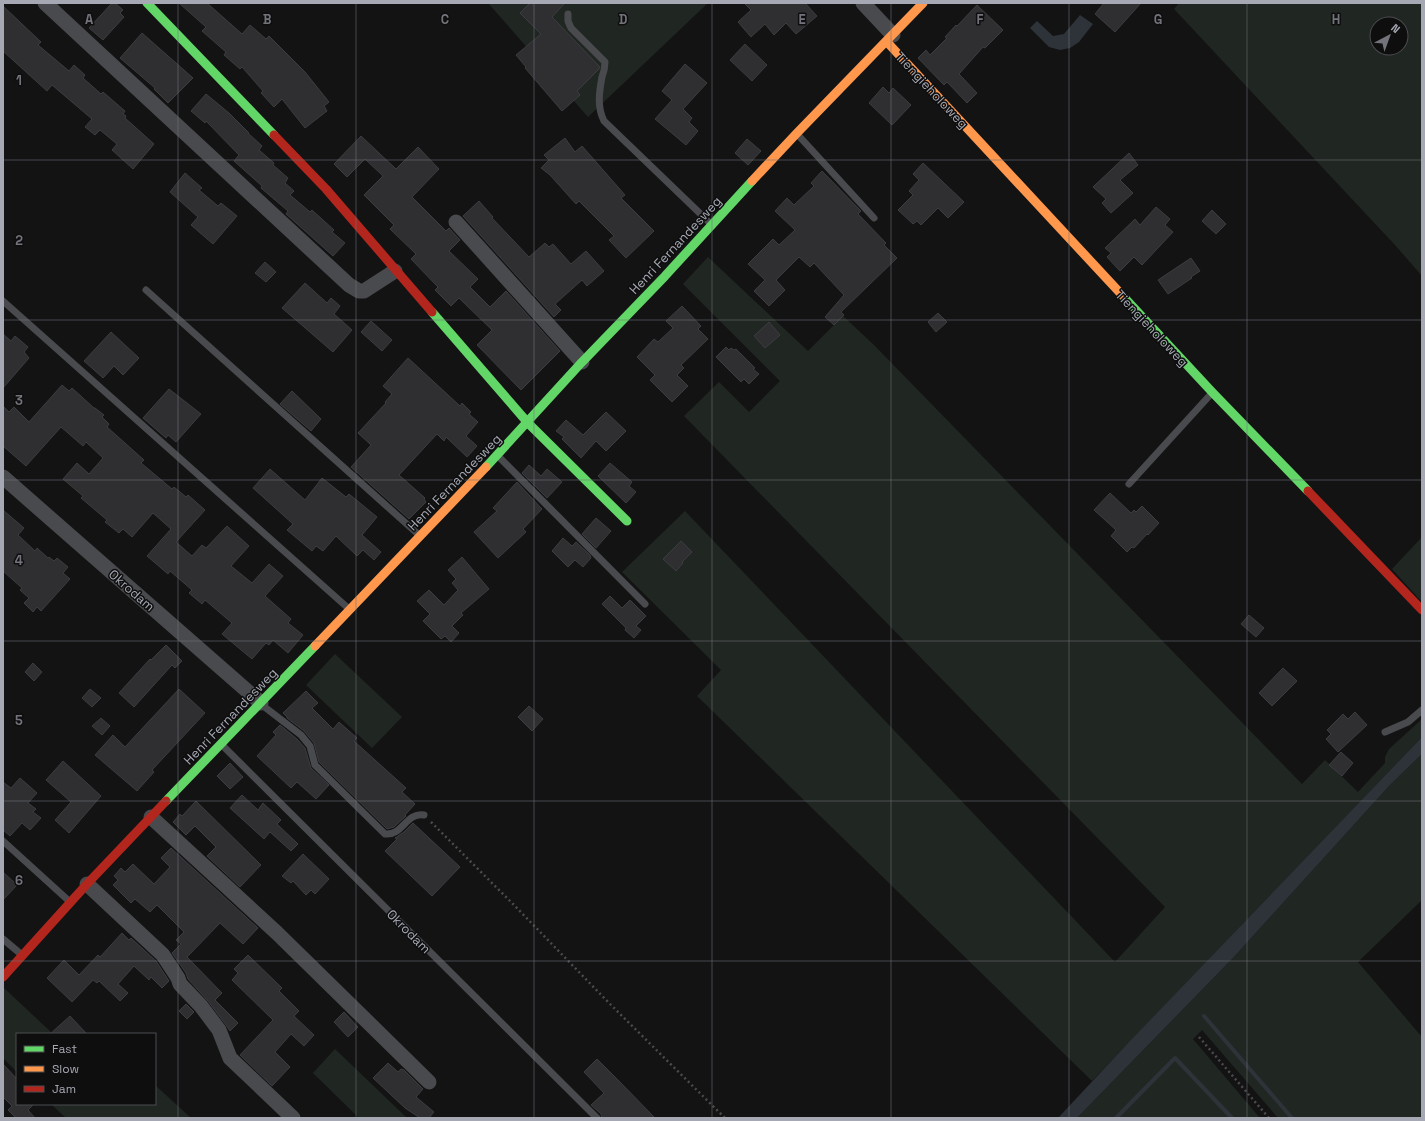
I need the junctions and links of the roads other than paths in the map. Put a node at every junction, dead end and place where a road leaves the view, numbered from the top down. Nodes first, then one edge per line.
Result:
1 (45, 3) edge
2 (147, 3) edge
3 (863, 3) edge
4 (923, 3) edge
5 (568, 14) dead end
6 (890, 38) junction
7 (797, 134) junction
8 (874, 218) dead end
9 (456, 222) dead end
10 (712, 225) junction
11 (395, 271) junction
12 (146, 290) dead end
13 (3, 301) edge
14 (582, 362) junction
15 (1213, 393) junction
16 (528, 423) junction
17 (498, 455) junction
18 (3, 477) edge
19 (1129, 484) dead end
20 (627, 521) dead end
21 (420, 536) junction
22 (645, 604) dead end
23 (349, 610) junction
24 (1422, 610) edge
25 (260, 703) junction
26 (1422, 710) edge
27 (1385, 732) dead end
28 (221, 744) junction
29 (424, 815) road end
30 (151, 817) junction
31 (3, 841) edge
32 (87, 884) junction
33 (70, 902) junction
34 (3, 939) edge
35 (23, 956) junction
36 (3, 977) edge
37 (429, 1082) dead end
38 (293, 1118) edge
39 (597, 1118) edge

1 - 11 street
2 - 11 street
3 - 6 street, Tiengieholoweg
4 - 6 street, Henri Fernandesweg
5 - 10 lane
6 - 7 street, Henri Fernandesweg
6 - 15 street, Tiengieholoweg
7 - 8 lane
7 - 10 street, Henri Fernandesweg
9 - 14 street
10 - 14 street, Henri Fernandesweg
11 - 16 street
12 - 21 lane
13 - 23 lane
14 - 16 street, Henri Fernandesweg
15 - 19 lane
15 - 24 street, Tiengieholoweg
16 - 17 street, Henri Fernandesweg
16 - 20 street
17 - 21 street, Henri Fernandesweg
17 - 22 lane
18 - 25 street, Okrodam
21 - 23 street, Henri Fernandesweg
23 - 25 street, Henri Fernandesweg
25 - 28 street, Henri Fernandesweg
25 - 29 lane
26 - 27 lane
28 - 30 street, Henri Fernandesweg
28 - 39 lane, Okrodam
30 - 32 street, Henri Fernandesweg
30 - 37 street
31 - 33 lane
32 - 33 street, Henri Fernandesweg
32 - 38 street
33 - 35 street, Henri Fernandesweg
34 - 35 lane
35 - 36 street, Henri Fernandesweg

